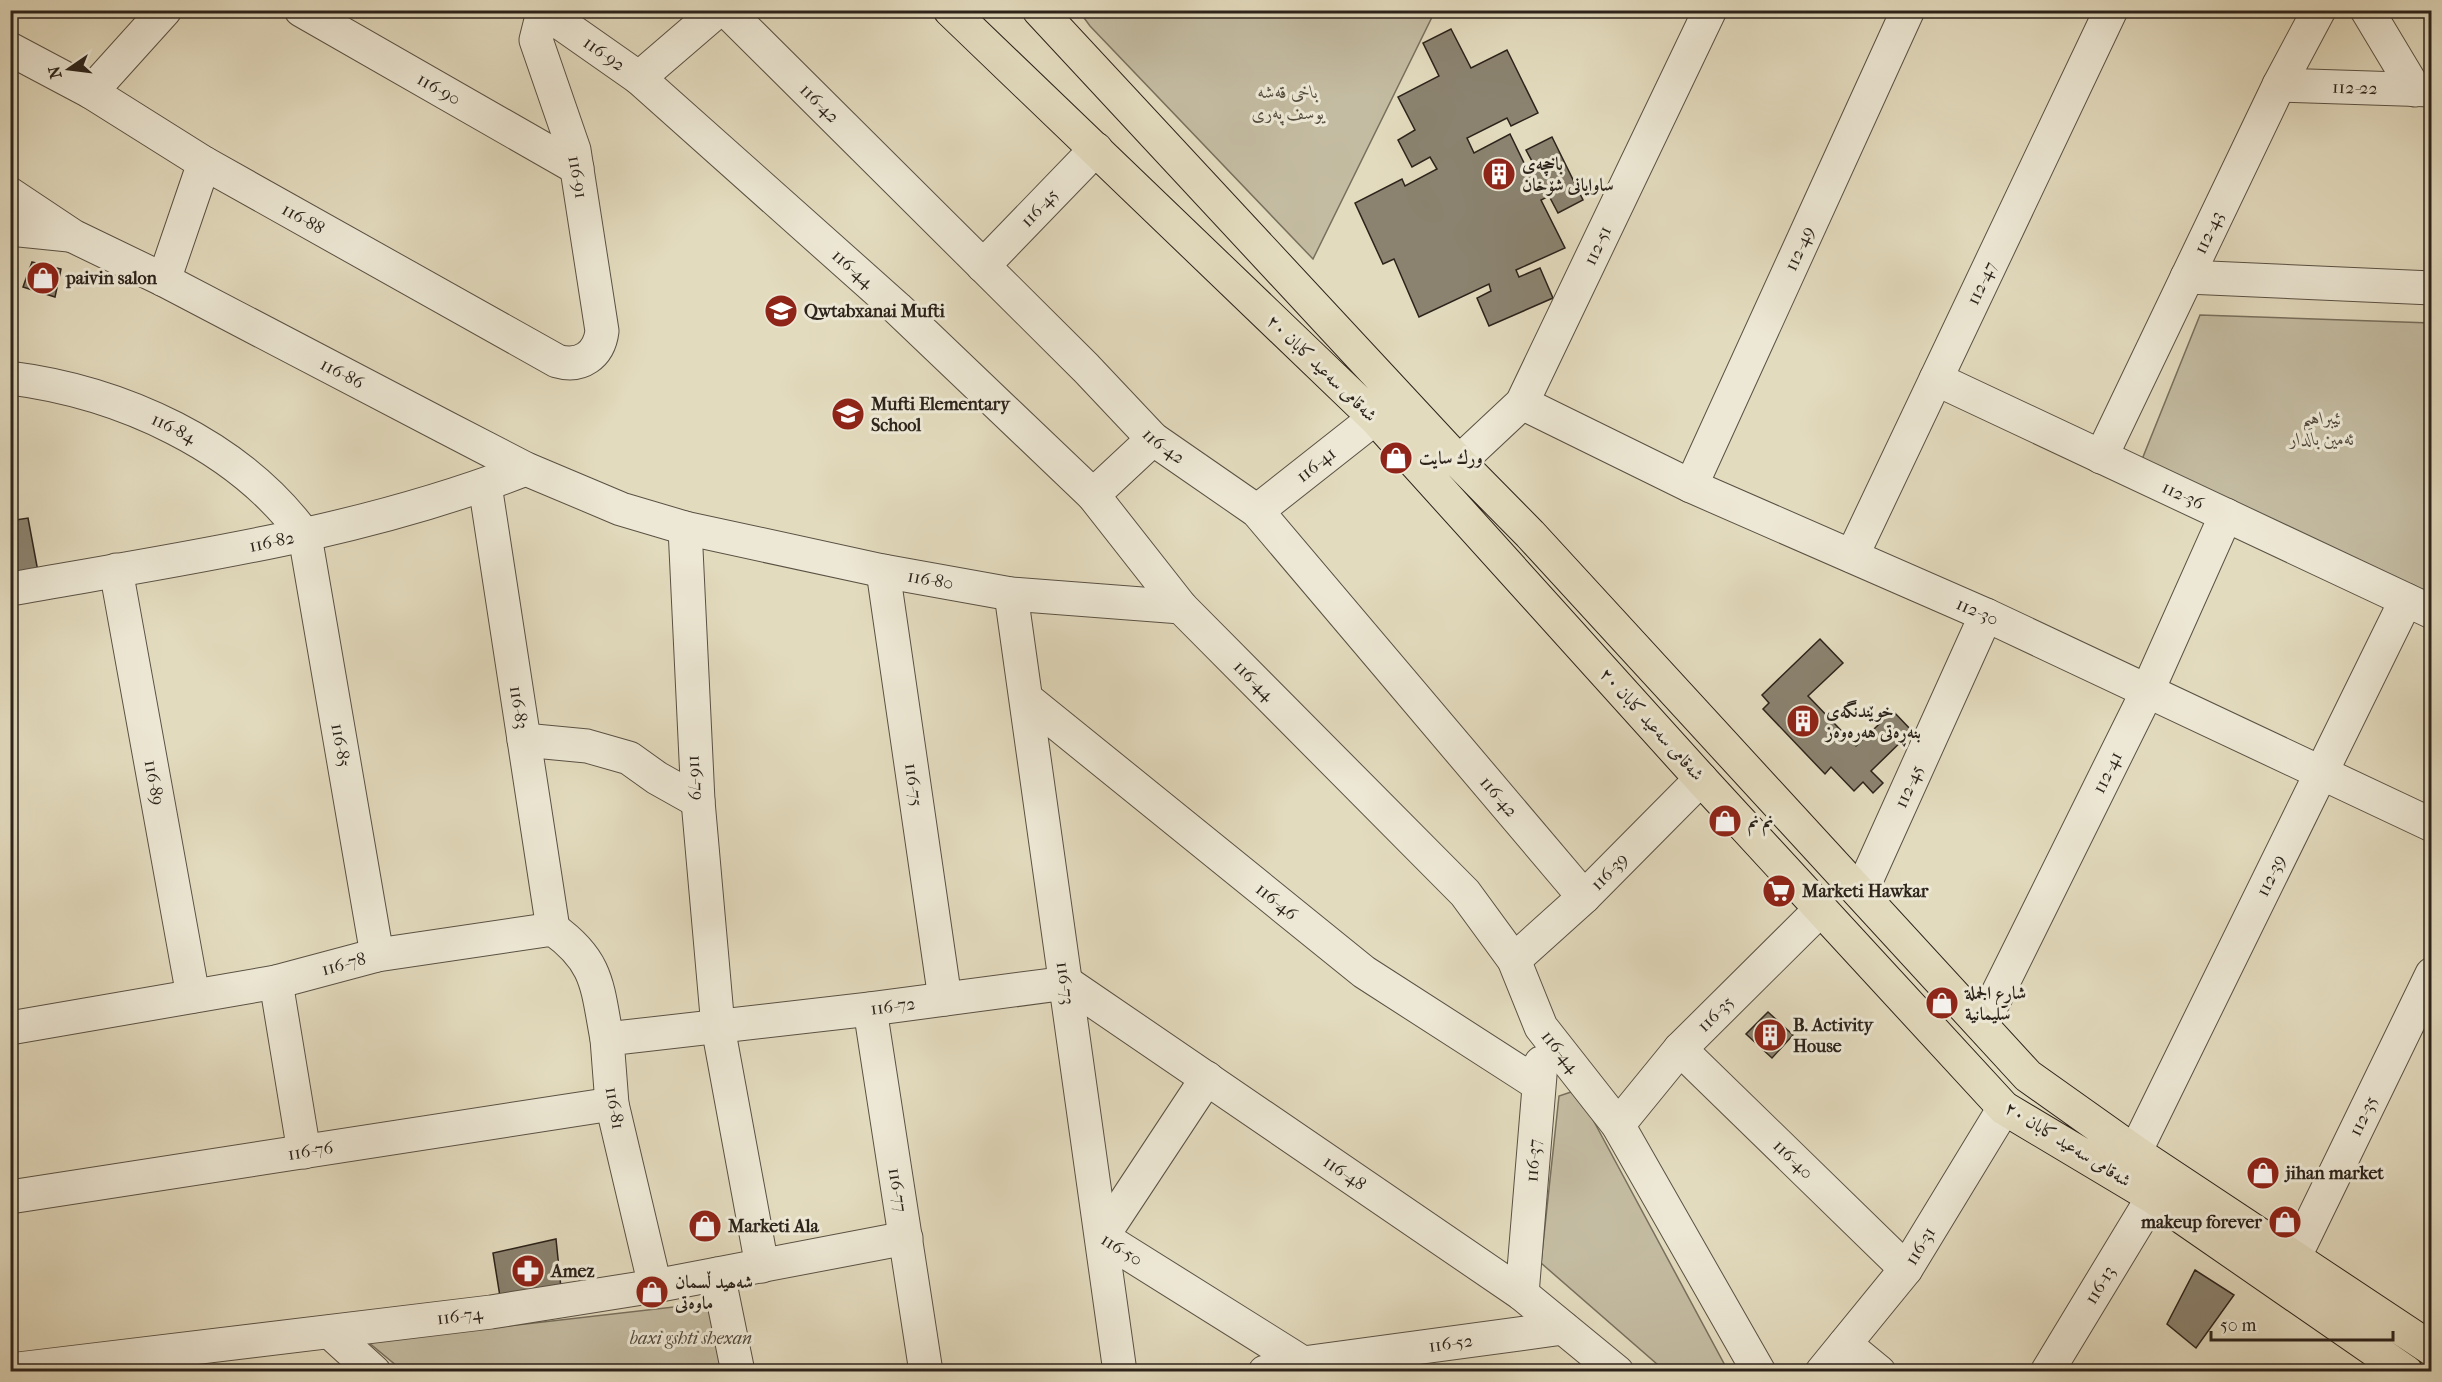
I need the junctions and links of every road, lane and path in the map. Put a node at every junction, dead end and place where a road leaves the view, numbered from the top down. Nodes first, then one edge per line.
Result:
1 (165, 10) edge
2 (301, 10) edge
3 (718, 10) edge
4 (726, 10) edge
5 (950, 10) edge
6 (1710, 10) edge
7 (1908, 10) edge
8 (2111, 10) edge
9 (2319, 10) edge
10 (2367, 10) edge
11 (542, 11) edge
12 (1052, 17) edge
13 (976, 25) edge
14 (10, 49) edge
15 (639, 78) junction
16 (2279, 85) junction
17 (2423, 90) edge
18 (91, 92) junction
19 (1096, 149) junction
20 (204, 163) junction
21 (577, 168) junction
22 (10, 194) edge
23 (10, 229) edge
24 (73, 236) junction
25 (983, 266) junction
26 (2187, 277) junction
27 (164, 280) junction
28 (2432, 288) edge
29 (598, 348) joint
30 (10, 378) edge
31 (1936, 379) junction
32 (1522, 403) junction
33 (1375, 418) junction
34 (1153, 439) junction
35 (2102, 457) junction
36 (1459, 462) junction
37 (525, 469) junction
38 (486, 485) junction
39 (1690, 486) junction
40 (1093, 495) junction
41 (1257, 511) junction
42 (2226, 515) junction
43 (685, 528) junction
44 (1530, 534) junction
45 (305, 536) junction
46 (1852, 556) junction
47 (1502, 560) junction
48 (116, 570) junction
49 (883, 571) junction
50 (10, 589) edge
51 (1011, 594) junction
52 (2419, 606) edge
53 (1181, 608) junction
54 (1986, 615) junction
55 (2147, 692) junction
56 (1028, 700) junction
57 (524, 740) junction
58 (2320, 773) junction
59 (1701, 779) junction
60 (698, 801) junction
61 (2432, 825) edge
62 (1861, 892) junction
63 (1584, 897) junction
64 (1821, 909) junction
65 (553, 929) junction
66 (377, 955) junction
67 (1514, 960) junction
68 (2432, 974) edge
69 (276, 982) junction
70 (1067, 983) junction
71 (193, 996) junction
72 (945, 999) junction
73 (870, 1009) junction
74 (1982, 1024) junction
75 (718, 1027) junction
76 (1541, 1027) junction
77 (10, 1028) edge
78 (607, 1039) junction
79 (1680, 1049) junction
80 (1207, 1078) junction
81 (1538, 1084) junction
82 (612, 1104) junction
83 (2004, 1108) junction
84 (1618, 1125) junction
85 (304, 1152) junction
86 (2134, 1152) junction
87 (10, 1197) edge
88 (2153, 1197) junction
89 (1102, 1237) junction
90 (906, 1238) junction
91 (2294, 1258) junction
92 (762, 1266) junction
93 (1906, 1269) junction
94 (718, 1274) junction
95 (655, 1286) junction
96 (1522, 1294) junction
97 (1563, 1328) junction
98 (330, 1332) junction
99 (1845, 1344) junction
100 (2432, 1349) edge
101 (1369, 1363) edge
102 (1303, 1364) junction
103 (10, 1370) edge
104 (2052, 1370) edge
105 (374, 1371) edge
106 (738, 1371) edge
107 (926, 1371) edge
108 (1120, 1371) edge
109 (1265, 1371) edge
110 (1617, 1371) edge
111 (1759, 1371) edge
112 (1822, 1371) edge
113 (1880, 1371) edge
114 (2406, 1371) edge

1 - 18 street
2 - 21 street, 116-90
3 - 15 street
4 - 25 street, 116-42
5 - 13 main road, شەقامی سەعید کابان ٢٠
6 - 32 street, 112-51
7 - 39 street, 112-49
8 - 31 street, 112-47
9 - 16 street, 112-43
10 - 17 street
11 - 15 street, 116-92
11 - 21 street, 116-91
12 - 36 main road, شەقامی سەعید کابان ٢٠
13 - 19 main road, شەقامی سەعید کابان ٢٠
14 - 18 street, 116-88
15 - 40 street, 116-44
16 - 17 street, 112-22
16 - 26 street, 112-43
18 - 20 street, 116-88
19 - 25 street, 116-45
19 - 33 main road, شەقامی سەعید کابان ٢٠
20 - 27 street
20 - 29 street, 116-88
21 - 29 street, 116-91
22 - 24 street, 116-86
23 - 24 street
24 - 27 street, 116-86
25 - 34 street, 116-42
26 - 28 street
26 - 35 street, 112-43
27 - 37 street, 116-86
30 - 45 street, 116-84
31 - 35 street, 112-36
31 - 46 street, 112-47
32 - 36 street, 112-51
32 - 39 street, 112-30
33 - 41 street, 116-41
33 - 47 main road, شەقامی سەعید کابان ٢٠
34 - 40 street
34 - 41 street, 116-42
35 - 42 street, 112-36
36 - 44 main road, شەقامی سەعید کابان ٢٠
37 - 38 street, 116-82
37 - 43 street, 116-86
38 - 45 street, 116-82
38 - 57 street, 116-83
39 - 46 street, 112-30
40 - 53 street, 116-44
41 - 63 street, 116-42
42 - 52 street, 112-36
42 - 55 street, 112-41
43 - 49 street, 116-80
43 - 60 street, 116-79
44 - 47 main road
44 - 62 main road, شەقامی سەعید کابان ٢٠
45 - 48 street, 116-82
45 - 66 street, 116-85
46 - 54 street, 112-30
47 - 59 main road, شەقامی سەعید کابان ٢٠
48 - 50 street, 116-82
48 - 71 street, 116-89
49 - 51 street, 116-80
49 - 72 street, 116-75
51 - 53 street, 116-80
51 - 56 street, 116-73
52 - 58 street, 112-39
53 - 67 street, 116-44
54 - 55 street, 112-30
54 - 62 street, 112-45
55 - 58 street, 112-30
55 - 74 street, 112-41
56 - 70 street, 116-73
56 - 81 street, 116-46
57 - 60 street
57 - 65 street, 116-83
58 - 61 street, 112-30
58 - 86 street, 112-39
59 - 63 street, 116-39
59 - 64 main road, شەقامی سەعید کابان ٢٠
60 - 75 street, 116-79
62 - 74 main road, شەقامی سەعید کابان ٢٠
63 - 67 street, 116-39
64 - 79 street, 116-35
64 - 83 main road, شەقامی سەعید کابان ٢٠
65 - 66 street, 116-78
65 - 78 street
66 - 69 street, 116-78
67 - 76 street, 116-44
68 - 91 street, 112-35
69 - 71 street, 116-78
69 - 85 street
70 - 72 street, 116-72
70 - 80 street, 116-48
70 - 89 street, 116-73
71 - 77 street, 116-78
72 - 73 street, 116-72
73 - 75 street, 116-72
73 - 90 street, 116-77
74 - 86 main road, شەقامی سەعید کابان ٢٠
75 - 78 street
75 - 92 street, 116-79
76 - 81 street, 116-37
76 - 84 street, 116-44
78 - 82 street, 116-81
79 - 84 street, 116-35
79 - 93 street, 116-40
80 - 89 street, 116-50
80 - 96 street, 116-48
81 - 96 street, 116-37
82 - 85 street, 116-76
82 - 95 street, 116-81
83 - 88 main road, شەقامی سەعید کابان ٢٠
83 - 93 street, 116-31
84 - 111 street, 116-44
85 - 87 street, 116-76
86 - 91 main road, شەقامی سەعید کابان ٢٠
88 - 104 street, 116-13
88 - 114 main road, شەقامی سەعید کابان ٢٠
89 - 102 street, 116-50
89 - 108 street, 116-73
90 - 92 street, 116-74
90 - 107 street, 116-77
91 - 100 main road, شەقامی سەعید کابان ٢٠
92 - 94 street, 116-74
93 - 99 street, 116-31
94 - 95 street, 116-74
94 - 106 street
95 - 98 street, 116-74
96 - 97 street, 116-48
97 - 101 street, 116-52
97 - 110 street, 116-48
98 - 103 street, 116-74
98 - 105 street
99 - 112 street, 116-31
99 - 113 street
101 - 102 street, 116-52
102 - 109 street, 116-52

